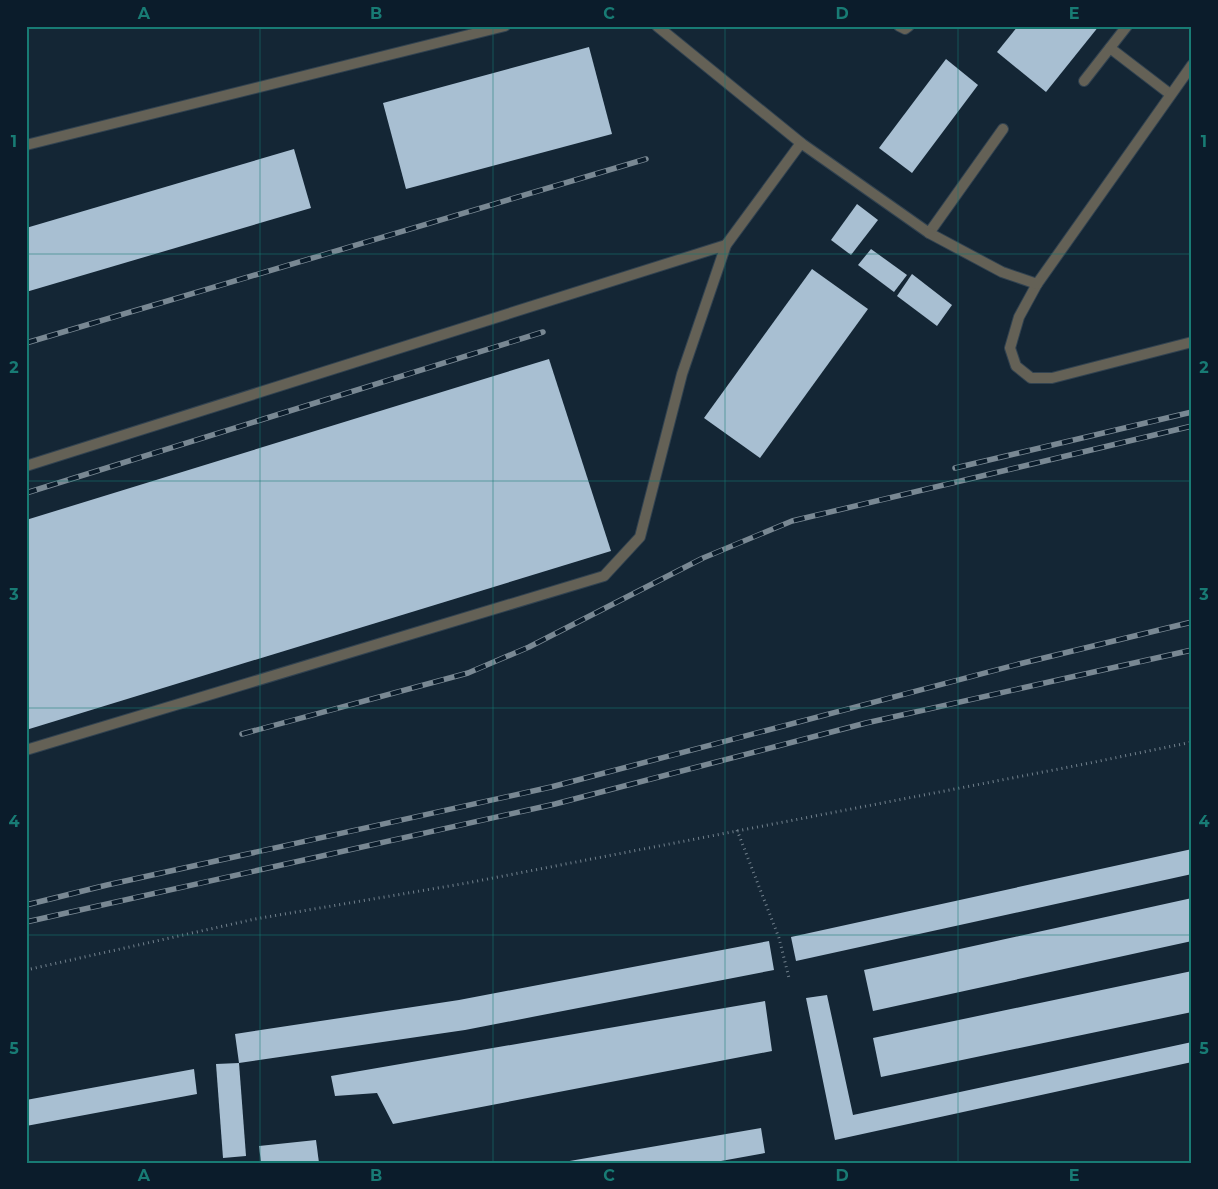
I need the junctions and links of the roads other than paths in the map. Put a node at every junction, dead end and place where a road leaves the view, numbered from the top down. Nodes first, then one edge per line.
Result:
1 (505, 26) edge
2 (657, 26) edge
3 (899, 26) edge
4 (910, 26) edge
5 (1127, 26) edge
6 (1110, 48) junction
7 (1192, 65) edge
8 (1084, 81) dead end
9 (1170, 94) junction
10 (1003, 129) dead end
11 (801, 143) junction
12 (26, 146) edge
13 (929, 233) junction
14 (726, 245) junction
15 (1037, 284) junction
16 (1192, 342) edge
17 (26, 466) edge
18 (26, 750) edge

1 - 12 street
2 - 11 street
3 - 4 street
5 - 6 street
6 - 8 street
6 - 9 street
7 - 9 street
9 - 15 street
10 - 13 street
11 - 13 street
11 - 14 street
13 - 15 street
14 - 17 street
14 - 18 street
15 - 16 street

